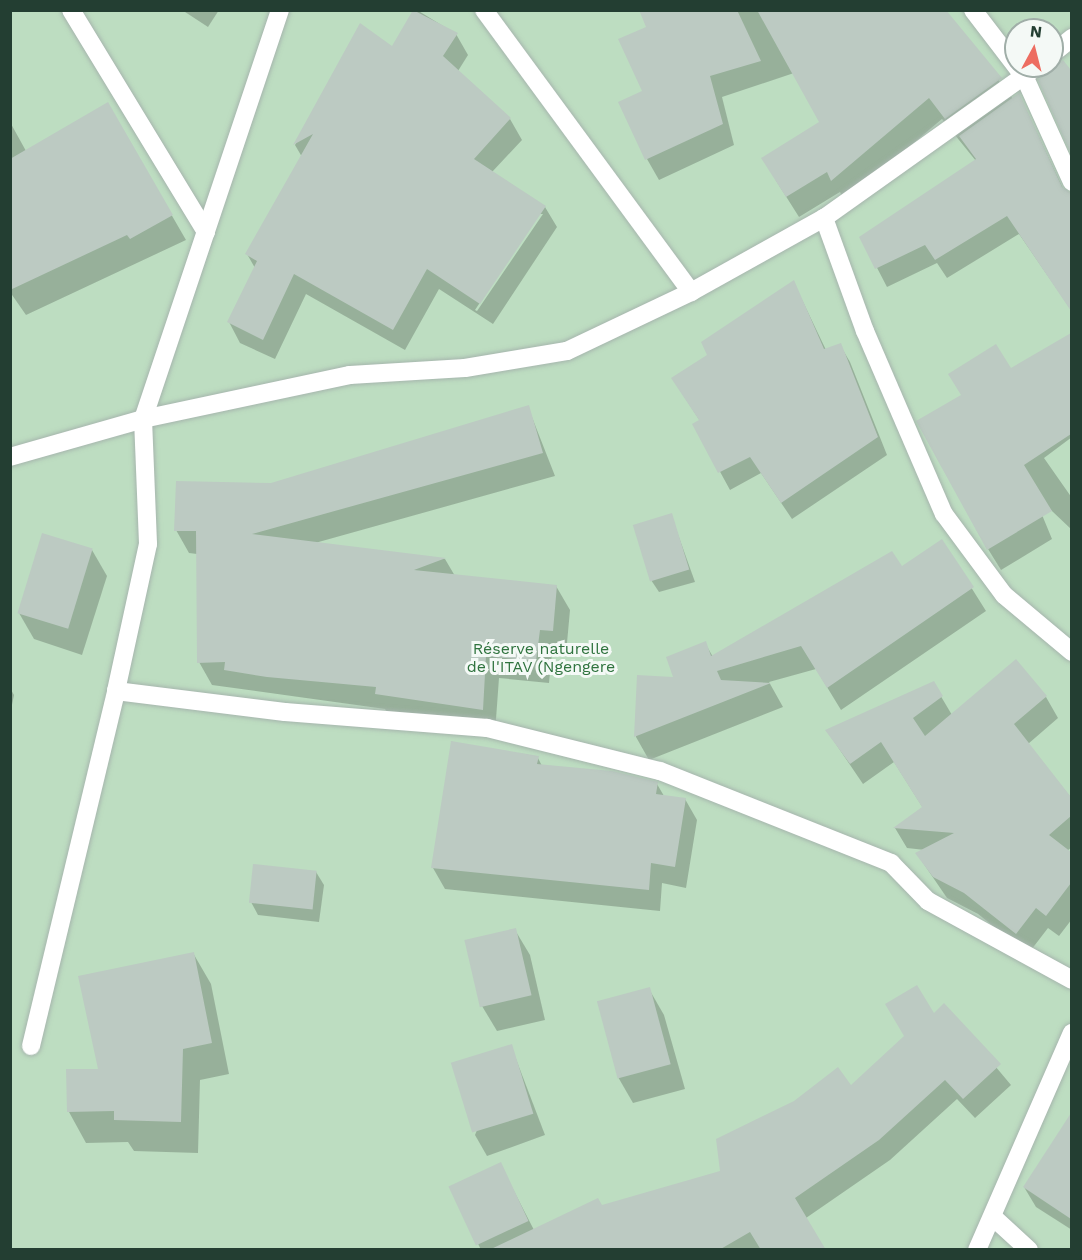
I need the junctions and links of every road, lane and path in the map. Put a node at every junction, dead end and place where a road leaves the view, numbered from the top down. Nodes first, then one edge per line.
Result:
1 (71, 10) edge
2 (280, 10) edge
3 (484, 10) edge
4 (973, 10) edge
5 (1004, 43) edge
6 (1022, 78) edge
7 (1033, 78) edge
8 (1071, 182) edge
9 (824, 218) junction
10 (206, 232) junction
11 (691, 292) junction
12 (143, 419) junction
13 (10, 457) edge
14 (1071, 652) edge
15 (117, 691) junction
16 (1071, 980) edge
17 (1071, 1033) edge
18 (32, 1046) dead end
19 (993, 1217) junction
20 (977, 1250) edge
21 (1029, 1250) edge

1 - 10 street
2 - 10 street
3 - 11 street
4 - 5 street
6 - 9 street
7 - 8 street
9 - 11 street
9 - 14 street
10 - 12 street
11 - 12 street
12 - 13 street
12 - 15 street
15 - 16 street
15 - 18 street
17 - 19 street
19 - 20 street
19 - 21 street

